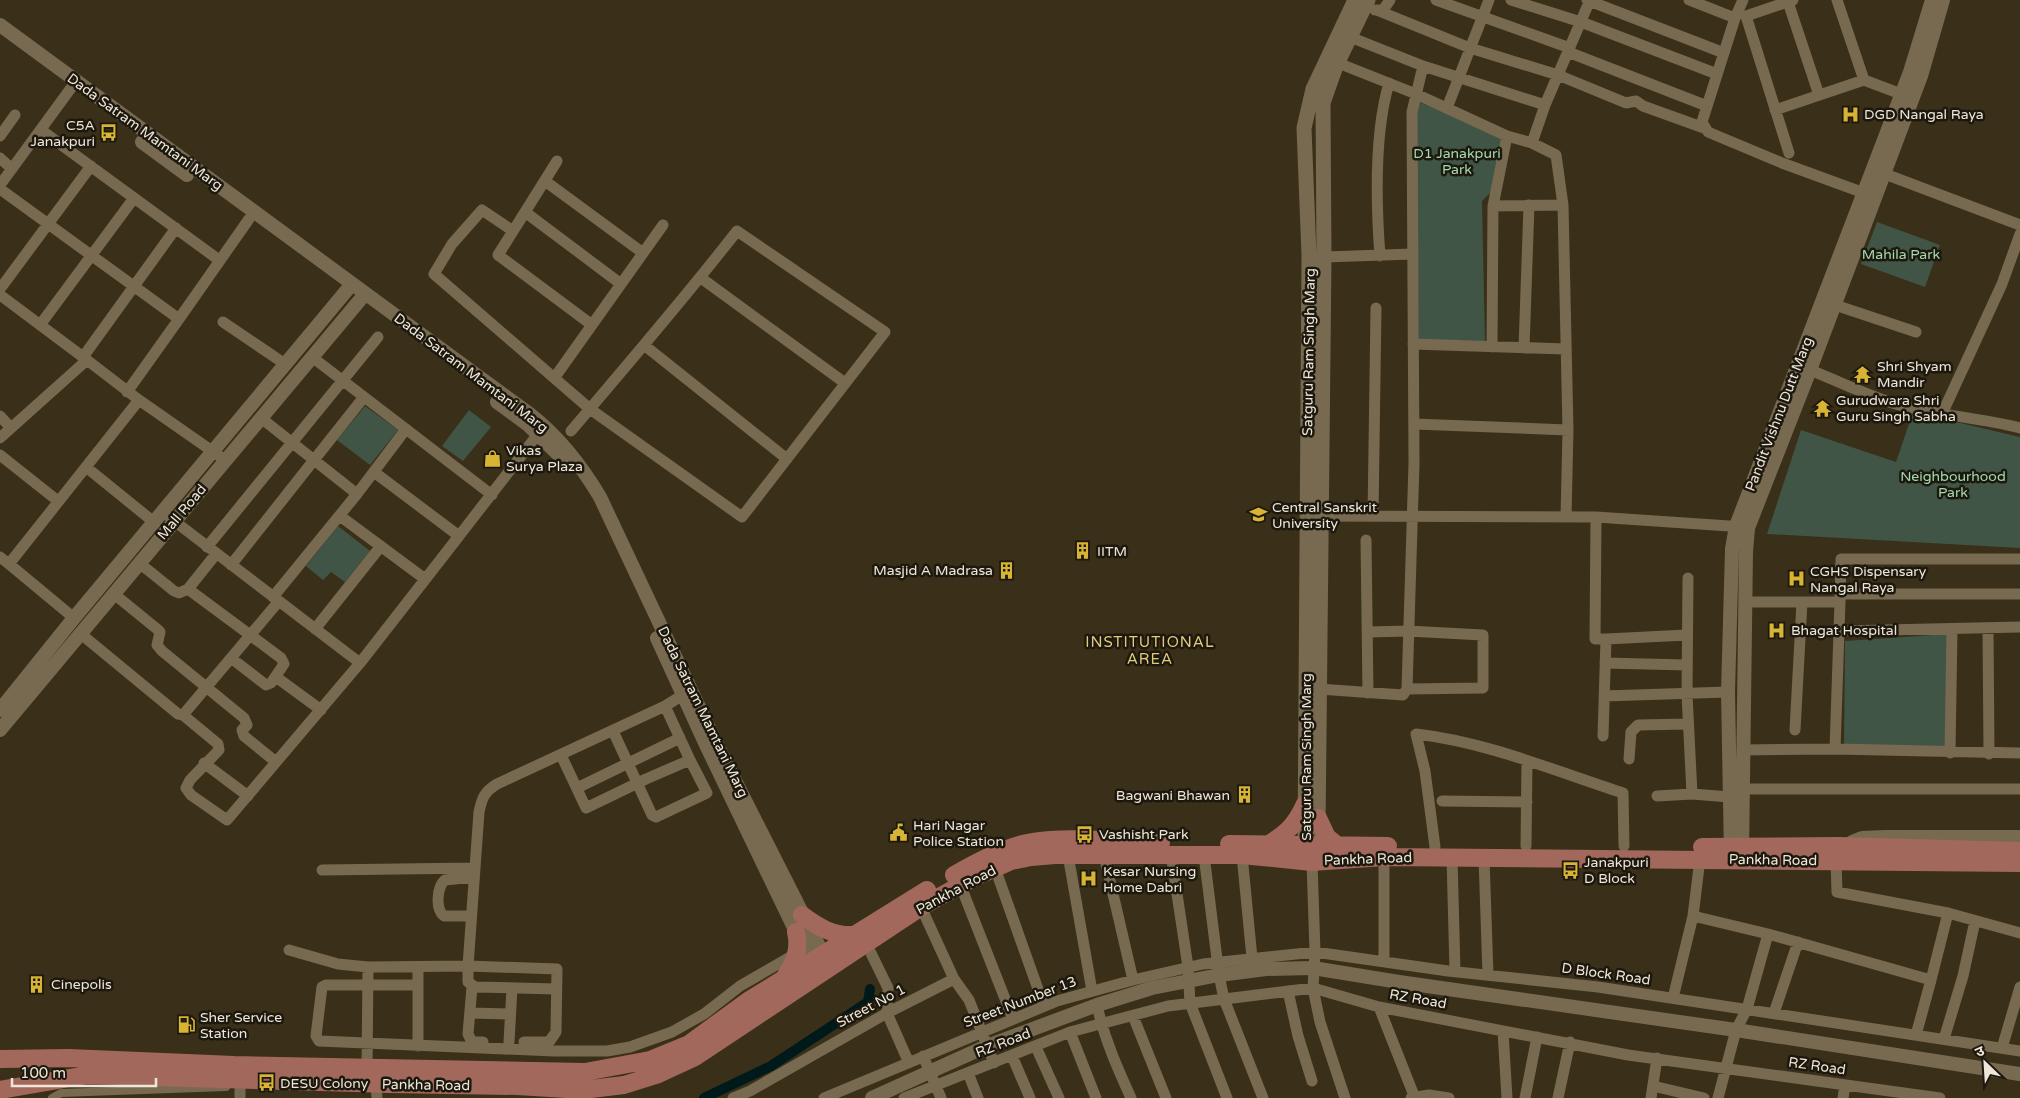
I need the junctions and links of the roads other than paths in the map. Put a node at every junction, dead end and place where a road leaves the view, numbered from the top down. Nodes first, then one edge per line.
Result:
1 (1390, 0) edge
2 (1436, 0) edge
3 (1489, 0) edge
4 (1511, 0) edge
5 (1589, 0) edge
6 (1689, 0) edge
7 (1743, 0) edge
8 (1837, 0) edge
9 (1932, 0) edge
10 (1943, 0) edge
11 (1791, 1) edge
12 (1367, 4) edge
13 (1482, 16) junction
14 (1735, 18) junction
15 (1581, 22) junction
16 (0, 28) edge
17 (1350, 38) junction
18 (1470, 48) junction
19 (1569, 50) junction
20 (1724, 53) junction
21 (1338, 63) junction
22 (1423, 66) junction
23 (1717, 74) junction
24 (1558, 75) junction
25 (1459, 77) junction
26 (1864, 80) junction
27 (1389, 83) junction
28 (71, 88) junction
29 (1416, 94) junction
30 (1901, 94) junction
31 (1819, 95) junction
32 (1545, 104) junction
33 (1707, 106) junction
34 (1447, 108) junction
35 (1775, 110) junction
36 (15, 115) dead end
37 (1704, 128) junction
38 (41, 130) junction
39 (0, 136) edge
40 (1507, 136) junction
41 (1532, 143) junction
42 (1789, 152) dead end
43 (0, 158) edge
44 (557, 161) dead end
45 (91, 166) junction
46 (12, 169) junction
47 (1878, 172) junction
48 (545, 181) junction
49 (0, 185) edge
50 (0, 189) edge
51 (1864, 193) junction
52 (134, 198) junction
53 (1529, 205) junction
54 (1493, 206) junction
55 (1563, 206) junction
56 (525, 212) junction
57 (248, 219) junction
58 (48, 224) junction
59 (663, 225) dead end
60 (2020, 225) edge
61 (176, 228) junction
62 (513, 231) junction
63 (2020, 234) edge
64 (643, 253) junction
65 (1413, 254) junction
66 (91, 256) junction
67 (1380, 256) junction
68 (1324, 257) junction
69 (219, 260) junction
70 (701, 278) junction
71 (621, 284) junction
72 (134, 288) junction
73 (349, 288) junction
74 (0, 289) edge
75 (0, 296) edge
76 (362, 297) junction
77 (1835, 305) junction
78 (1376, 308) dead end
79 (179, 319) junction
80 (223, 322) dead end
81 (592, 324) junction
82 (40, 325) junction
83 (1916, 332) dead end
84 (378, 337) dead end
85 (1413, 344) junction
86 (644, 346) junction
87 (1492, 347) junction
88 (1524, 348) junction
89 (1566, 350) junction
90 (312, 357) junction
91 (85, 359) junction
92 (286, 364) junction
93 (1810, 370) junction
94 (554, 377) junction
95 (342, 380) junction
96 (845, 383) junction
97 (127, 392) junction
98 (364, 397) junction
99 (139, 400) junction
100 (590, 409) junction
101 (1942, 414) junction
102 (0, 416) edge
103 (261, 418) junction
104 (1414, 424) junction
105 (11, 428) junction
106 (2020, 428) edge
107 (406, 429) junction
108 (1568, 430) junction
109 (571, 431) dead end
110 (538, 434) junction
111 (0, 438) edge
112 (292, 442) junction
113 (213, 451) junction
114 (0, 455) edge
115 (787, 459) junction
116 (225, 460) junction
117 (314, 460) junction
118 (86, 467) junction
119 (374, 472) junction
120 (357, 494) junction
121 (492, 495) junction
122 (58, 502) junction
123 (340, 516) junction
124 (1314, 516) junction
125 (1372, 516) junction
126 (1412, 517) junction
127 (1566, 517) junction
128 (159, 518) junction
129 (1596, 518) junction
130 (175, 522) junction
131 (1742, 527) junction
132 (459, 536) junction
133 (1366, 540) dead end
134 (381, 546) junction
135 (212, 550) junction
136 (2020, 559) edge
137 (4, 560) edge
138 (139, 564) junction
139 (231, 565) junction
140 (1688, 578) dead end
141 (425, 579) junction
142 (188, 589) junction
143 (114, 594) junction
144 (2020, 594) edge
145 (1840, 598) junction
146 (276, 599) junction
147 (1745, 602) junction
148 (1802, 602) junction
149 (74, 618) junction
150 (2020, 627) edge
151 (1988, 628) junction
152 (315, 629) junction
153 (1952, 629) junction
154 (1408, 630) junction
155 (1839, 631) junction
156 (1368, 632) junction
157 (81, 634) junction
158 (250, 636) junction
159 (1687, 636) junction
160 (1606, 639) junction
161 (231, 658) junction
162 (360, 663) junction
163 (1605, 663) junction
164 (1687, 665) junction
165 (276, 677) junction
166 (206, 687) junction
167 (1319, 689) junction
168 (1406, 689) junction
169 (1728, 692) junction
170 (1368, 693) junction
171 (1687, 694) junction
172 (683, 695) junction
173 (1604, 696) junction
174 (665, 706) junction
175 (0, 710) edge
176 (321, 710) junction
177 (183, 715) junction
178 (1688, 724) junction
179 (2, 725) edge
180 (1795, 730) dead end
181 (613, 731) junction
182 (1603, 736) dead end
183 (680, 738) junction
184 (1835, 749) junction
185 (1743, 750) junction
186 (1950, 753) junction
187 (1989, 754) junction
188 (2020, 754) edge
189 (561, 755) junction
190 (1629, 759) dead end
191 (690, 760) junction
192 (1527, 761) junction
193 (276, 762) junction
194 (204, 763) junction
195 (628, 763) junction
196 (638, 783) junction
197 (577, 788) junction
198 (1743, 789) junction
199 (2020, 789) edge
200 (1692, 794) junction
201 (248, 796) junction
202 (1657, 796) dead end
203 (1730, 797) junction
204 (1442, 800) dead end
205 (1527, 802) junction
206 (1305, 804) junction
207 (1318, 818) junction
208 (2020, 837) edge
209 (1270, 844) junction
210 (1338, 846) junction
211 (1436, 846) junction
212 (1526, 846) junction
213 (1624, 846) junction
214 (1312, 851) junction
215 (2020, 851) edge
216 (1736, 853) junction
217 (1838, 853) junction
218 (1171, 854) junction
219 (1068, 855) junction
220 (1104, 855) junction
221 (1204, 855) junction
222 (1242, 855) junction
223 (1384, 857) junction
224 (1452, 858) junction
225 (1484, 858) junction
226 (1700, 859) junction
227 (2020, 863) edge
228 (995, 868) junction
229 (322, 870) dead end
230 (2020, 870) edge
231 (474, 872) junction
232 (960, 884) junction
233 (921, 907) junction
234 (1948, 913) junction
235 (471, 916) junction
236 (1693, 916) junction
237 (1975, 921) junction
238 (799, 923) junction
239 (1768, 934) junction
240 (2020, 934) edge
241 (860, 939) junction
242 (1798, 942) junction
243 (289, 950) dead end
244 (1315, 952) junction
245 (1252, 958) junction
246 (1384, 961) junction
247 (816, 962) junction
248 (468, 966) junction
249 (368, 967) junction
250 (418, 967) junction
251 (1219, 968) junction
252 (1314, 968) junction
253 (1455, 971) junction
254 (1188, 973) junction
255 (1488, 975) junction
256 (954, 979) junction
257 (1133, 980) junction
258 (1931, 980) junction
259 (368, 984) junction
260 (418, 985) junction
261 (472, 986) junction
262 (2020, 987) edge
263 (512, 988) junction
264 (1313, 988) junction
265 (556, 989) junction
266 (1092, 991) junction
267 (1288, 991) junction
268 (1673, 998) junction
269 (1224, 999) junction
270 (1190, 1003) junction
271 (1096, 1005) junction
272 (1044, 1006) junction
273 (1379, 1007) junction
274 (1747, 1009) junction
275 (470, 1013) junction
276 (1774, 1013) junction
277 (510, 1014) junction
278 (887, 1014) junction
279 (1133, 1016) junction
280 (1013, 1019) junction
281 (1101, 1024) junction
282 (1736, 1030) junction
283 (1503, 1031) junction
284 (982, 1032) junction
285 (1070, 1032) junction
286 (1916, 1035) junction
287 (1537, 1037) junction
288 (1944, 1039) junction
289 (509, 1042) junction
290 (1570, 1042) junction
291 (368, 1044) junction
292 (418, 1046) junction
293 (987, 1046) junction
294 (1036, 1047) junction
295 (2002, 1048) junction
296 (2020, 1051) edge
297 (923, 1056) junction
298 (1012, 1056) junction
299 (1657, 1058) junction
300 (0, 1059) edge
301 (908, 1062) junction
302 (994, 1063) junction
303 (1725, 1067) junction
304 (367, 1068) junction
305 (930, 1072) junction
306 (968, 1073) junction
307 (2020, 1074) edge
308 (1312, 1081) dead end
309 (238, 1084) junction
310 (1845, 1085) junction
311 (936, 1086) junction
312 (1653, 1086) junction
313 (0, 1090) edge
314 (377, 1091) edge
315 (52, 1098) edge
316 (240, 1098) edge
317 (733, 1098) edge
318 (824, 1098) edge
319 (872, 1098) edge
320 (905, 1098) edge
321 (942, 1098) edge
322 (978, 1098) edge
323 (1030, 1098) edge
324 (1059, 1098) edge
325 (1096, 1098) edge
326 (1131, 1098) edge
327 (1166, 1098) edge
328 (1227, 1098) edge
329 (1263, 1098) edge
330 (1345, 1098) edge
331 (1413, 1098) edge
332 (1449, 1098) edge
333 (1507, 1098) edge
334 (1525, 1098) edge
335 (1558, 1098) edge
336 (1651, 1098) edge
337 (1704, 1098) edge
338 (1718, 1098) edge
339 (1843, 1098) edge
340 (1940, 1098) edge

1 - 12 street
2 - 13 street
3 - 13 street
4 - 15 street
5 - 15 street
5 - 20 street
6 - 14 street
7 - 14 street
8 - 26 street
9 - 30 street, Pandit Vishnu Dutt Marg
10 - 47 street, Pandit Vishnu Dutt Marg
11 - 31 street
11 - 35 street
12 - 17 main road, Satguru Ram Singh Marg
12 - 18 street
12 - 124 main road, Satguru Ram Singh Marg
13 - 18 street
13 - 19 street
14 - 20 street
15 - 19 street
15 - 23 street
16 - 28 street, Dada Satram Mamtani Marg
16 - 73 street, Dada Satram Mamtani Marg
17 - 21 main road, Satguru Ram Singh Marg
17 - 22 street
18 - 24 street
18 - 25 street
19 - 24 street
19 - 33 street
20 - 23 street
21 - 27 street
21 - 68 main road, Satguru Ram Singh Marg
22 - 25 street
22 - 29 street
23 - 33 street
24 - 32 street
24 - 37 street
25 - 32 street
25 - 34 street
26 - 30 street
26 - 31 street
27 - 29 street
27 - 67 street
28 - 38 street
28 - 57 street, Dada Satram Mamtani Marg
29 - 34 street
29 - 65 street
30 - 47 street, Pandit Vishnu Dutt Marg
31 - 35 street
32 - 41 street
33 - 37 street
34 - 40 street
35 - 42 street
36 - 39 street
37 - 51 street
38 - 45 street
38 - 46 street
40 - 41 street
40 - 54 street
41 - 55 street
43 - 46 street
44 - 48 street
45 - 52 street
45 - 58 street
46 - 49 street
47 - 51 street, Pandit Vishnu Dutt Marg
47 - 60 street
47 - 77 street, Pandit Vishnu Dutt Marg
48 - 56 street
48 - 64 street
50 - 58 street
51 - 131 street, Pandit Vishnu Dutt Marg
52 - 61 street
52 - 66 street
53 - 54 street
53 - 55 street
53 - 88 street
54 - 87 street
55 - 89 street
56 - 62 street
56 - 71 street
57 - 69 street
57 - 73 street, Dada Satram Mamtani Marg
58 - 66 street
58 - 74 street
59 - 64 street
61 - 69 street
61 - 72 street
62 - 81 street
62 - 94 street
63 - 101 street
64 - 71 street
65 - 67 street
65 - 85 street
66 - 72 street
66 - 82 street
67 - 68 street
68 - 124 main road, Satguru Ram Singh Marg
69 - 79 street
70 - 86 street
70 - 96 street
70 - 96 street
71 - 81 street
72 - 79 street
72 - 91 street
73 - 76 street, Dada Satram Mamtani Marg
73 - 92 street, Mall Road
75 - 82 street
76 - 90 street, Mall Road
76 - 110 street, Dada Satram Mamtani Marg
76 - 238 street, Dada Satram Mamtani Marg
77 - 83 street
77 - 93 street, Pandit Vishnu Dutt Marg
78 - 125 street
79 - 97 street
80 - 92 street
81 - 94 street
82 - 91 street
84 - 95 street
85 - 87 street
85 - 104 street
86 - 100 street
86 - 115 street
87 - 88 street
88 - 89 street
89 - 108 street
90 - 95 street
90 - 103 street, Mall Road
91 - 97 street
91 - 105 street
92 - 113 street, Mall Road
93 - 101 street
93 - 131 street, Pandit Vishnu Dutt Marg
94 - 100 street
95 - 98 street
95 - 112 street
96 - 115 street
97 - 99 street
98 - 107 street
98 - 117 street
99 - 113 street
99 - 118 street
100 - 109 street
100 - 115 street
101 - 106 street
102 - 105 street
103 - 112 street
103 - 116 street, Mall Road
104 - 108 street
104 - 126 street
105 - 111 street
107 - 119 street
107 - 121 street
108 - 127 street
110 - 121 street
110 - 172 street, Dada Satram Mamtani Marg
112 - 117 street
112 - 135 street
113 - 116 street
113 - 128 street, Mall Road
114 - 122 street
116 - 130 street, Mall Road
117 - 120 street
117 - 139 street
118 - 122 street
118 - 128 street
119 - 120 street
119 - 132 street
120 - 123 street
121 - 132 street
122 - 137 street
123 - 134 street
123 - 146 street
124 - 125 street
124 - 167 main road, Satguru Ram Singh Marg
124 - 206 main road, Satguru Ram Singh Marg
125 - 126 street
126 - 127 street
126 - 154 street
127 - 129 street
128 - 130 street
128 - 149 street, Mall Road
129 - 131 street
129 - 160 street
130 - 135 street
130 - 138 street, Mall Road
131 - 147 street, Pandit Vishnu Dutt Marg
131 - 169 street, Pandit Vishnu Dutt Marg
132 - 141 street
133 - 156 street
134 - 141 street
134 - 152 street
135 - 139 street
135 - 142 street
136 - 145 street
137 - 149 street
138 - 142 street
138 - 143 street, Mall Road
139 - 146 street
140 - 159 street
141 - 162 street
142 - 158 street
143 - 157 street, Mall Road
143 - 166 street
144 - 145 street
145 - 148 street
145 - 155 street
146 - 152 street
146 - 158 street
147 - 148 street
147 - 185 street, Pandit Vishnu Dutt Marg
148 - 180 street
149 - 175 street, Mall Road
150 - 151 street
151 - 153 street
151 - 187 street
152 - 162 street
153 - 155 street
153 - 186 street
154 - 156 street
154 - 168 street
154 - 168 street
155 - 184 street
156 - 170 street
157 - 177 street
157 - 179 street, Mall Road
158 - 161 street
158 - 165 street
159 - 160 street
159 - 164 street
160 - 163 street
161 - 165 street
161 - 166 street
162 - 176 street
163 - 164 street
163 - 173 street
164 - 171 street
165 - 176 street
166 - 177 street
166 - 193 street
167 - 170 street
167 - 207 main road, Satguru Ram Singh Marg
168 - 170 street
169 - 171 street
169 - 203 street, Pandit Vishnu Dutt Marg
171 - 173 street
171 - 178 street
172 - 174 street
172 - 238 street, Dada Satram Mamtani Marg
173 - 182 street
174 - 181 street
174 - 183 street
176 - 193 street
177 - 194 street
178 - 190 street
178 - 200 street
181 - 189 street
181 - 195 street
183 - 191 street
183 - 195 street
184 - 185 street
184 - 186 street
185 - 198 street, Pandit Vishnu Dutt Marg
186 - 187 street
187 - 188 street
189 - 197 street
189 - 231 street
191 - 196 street
191 - 196 street
192 - 205 street
192 - 211 street
192 - 213 street
193 - 201 street
194 - 201 street
194 - 201 street
195 - 196 street
195 - 197 street
196 - 197 street
198 - 199 street
198 - 216 street, Pandit Vishnu Dutt Marg
200 - 202 street
200 - 203 street
203 - 216 street, Pandit Vishnu Dutt Marg
204 - 205 street
205 - 212 street
206 - 209 main road
206 - 214 main road, Satguru Ram Singh Marg
207 - 210 main road
207 - 214 main road, Satguru Ram Singh Marg
208 - 217 street
209 - 214 main road, Pankha Road
209 - 241 main road, Pankha Road
210 - 211 main road, Pankha Road
210 - 214 main road, Pankha Road
211 - 212 main road, Pankha Road
212 - 213 main road, Pankha Road
213 - 216 main road, Pankha Road
214 - 222 main road, Pankha Road
214 - 223 main road, Pankha Road
214 - 244 street
215 - 217 main road, Pankha Road
216 - 217 main road, Pankha Road
216 - 226 main road, Pankha Road
217 - 227 main road, Pankha Road
217 - 230 street
217 - 234 street
218 - 220 main road, Pankha Road
218 - 221 main road, Pankha Road
218 - 254 street
219 - 220 main road, Pankha Road
219 - 228 main road, Pankha Road
219 - 266 street
220 - 257 street
221 - 222 main road, Pankha Road
221 - 251 street
222 - 245 street
223 - 224 main road, Pankha Road
223 - 246 street
224 - 225 main road, Pankha Road
224 - 253 street
225 - 226 main road, Pankha Road
225 - 255 street
226 - 236 street
228 - 232 main road, Pankha Road
228 - 272 street
229 - 231 street
231 - 235 street
231 - 235 street
232 - 233 main road, Pankha Road
232 - 280 street
233 - 241 main road, Pankha Road
233 - 256 street
234 - 237 street
234 - 258 street
235 - 248 street
236 - 239 street
236 - 268 street
237 - 240 street
237 - 288 street
238 - 241 main road
238 - 247 street, Dada Satram Mamtani Marg
238 - 247 main road
239 - 242 street
239 - 274 street
241 - 247 main road, Pankha Road
241 - 278 street
242 - 258 street
242 - 276 street
243 - 249 street
244 - 245 street, D Block Road
244 - 246 street, D Block Road
244 - 252 street
245 - 251 street, D Block Road
246 - 253 street, D Block Road
247 - 292 street
247 - 304 main road, Pankha Road
247 - 314 main road, Pankha Road
248 - 250 street
248 - 261 street
248 - 265 street
249 - 250 street
249 - 259 street
250 - 260 street
251 - 252 street
251 - 254 street
251 - 269 street
252 - 264 street
252 - 282 street
253 - 255 street, D Block Road
254 - 257 street, Street Number 13
254 - 270 street
254 - 271 street
255 - 268 street, D Block Road
256 - 278 street, Street No 1
256 - 284 street
257 - 266 street, Street Number 13
258 - 286 street
259 - 260 street
259 - 291 street
259 - 291 street
260 - 292 street
261 - 263 street
261 - 275 street
262 - 295 street
263 - 265 street
263 - 277 street
264 - 267 street, RZ Road
264 - 273 street, RZ Road
264 - 330 street
265 - 289 street
266 - 272 street, Street Number 13
267 - 269 street, RZ Road
267 - 308 street
268 - 274 street, D Block Road
269 - 270 street, RZ Road
269 - 329 street
270 - 279 street, RZ Road
270 - 328 street
271 - 281 street
271 - 293 street
272 - 280 street, Street Number 13
273 - 283 street, RZ Road
273 - 331 street
274 - 276 street, D Block Road
274 - 282 street
275 - 277 street
275 - 289 street
276 - 286 street, D Block Road
277 - 289 street
278 - 301 street
278 - 317 street, Street No 1
279 - 281 street, RZ Road
279 - 327 street
280 - 284 street, Street Number 13
281 - 285 street, RZ Road
281 - 326 street
282 - 303 street
282 - 307 street
283 - 287 street, RZ Road
283 - 333 street
284 - 293 street
284 - 297 street, Street Number 13
285 - 294 street, RZ Road
285 - 325 street
286 - 288 street, D Block Road
287 - 290 street, RZ Road
287 - 334 street
288 - 295 street, D Block Road
290 - 299 street, RZ Road
290 - 335 street
291 - 292 street
291 - 304 street
293 - 302 street
293 - 305 street
294 - 298 street, RZ Road
294 - 324 street
295 - 296 street, D Block Road
297 - 301 street, Street Number 13
297 - 305 street
298 - 302 street, RZ Road
298 - 323 street
299 - 303 street, RZ Road
299 - 312 street
300 - 304 main road, Pankha Road
301 - 318 street, Street Number 13
302 - 306 street, RZ Road
303 - 310 street, RZ Road
303 - 338 street
305 - 311 street
305 - 319 street
306 - 311 street, RZ Road
306 - 322 street
309 - 313 main road, Pankha Road
309 - 314 main road, Pankha Road
309 - 315 street
309 - 316 street
310 - 339 street
310 - 340 street, RZ Road
311 - 320 street, RZ Road
311 - 321 street
312 - 336 street
312 - 337 street
331 - 332 street

